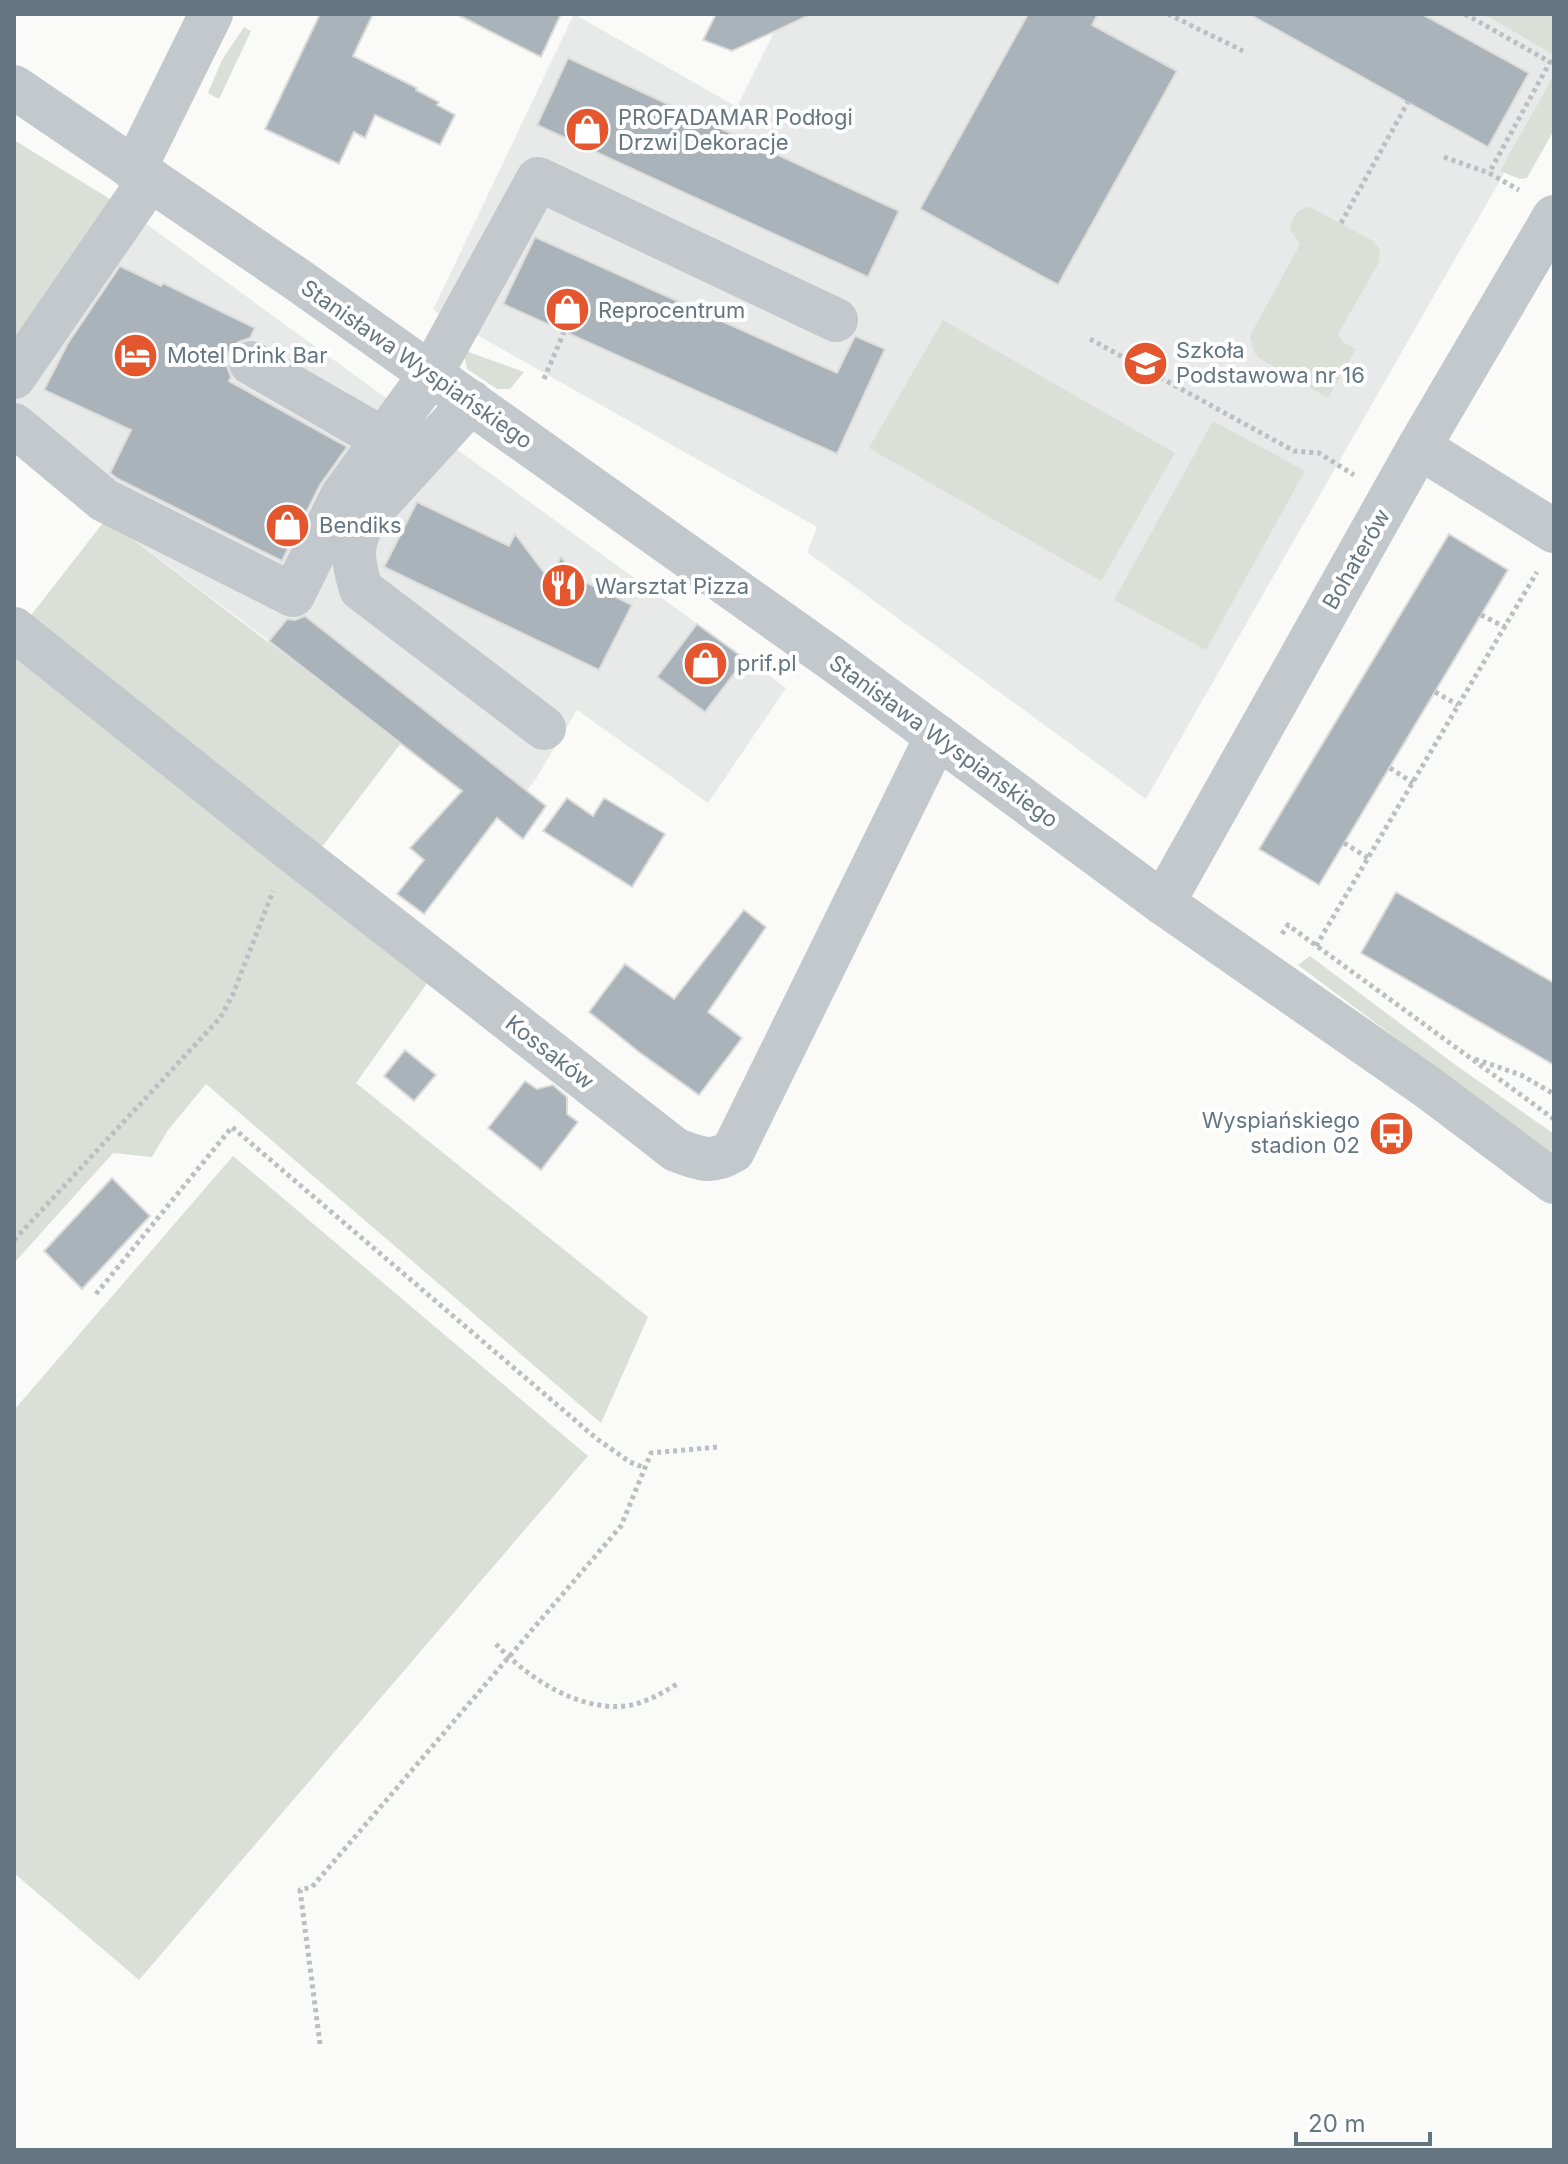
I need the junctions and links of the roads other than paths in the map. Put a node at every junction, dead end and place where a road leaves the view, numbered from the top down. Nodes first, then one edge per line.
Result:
1 (211, 14) edge
2 (14, 87) edge
3 (141, 175) junction
4 (1540, 206) edge
5 (836, 320) dead end
6 (251, 363) dead end
7 (431, 374) junction
8 (14, 377) edge
9 (471, 402) junction
10 (14, 425) edge
11 (383, 439) junction
12 (1419, 447) junction
13 (1547, 549) edge
14 (14, 629) edge
15 (544, 728) dead end
16 (937, 736) junction
17 (1163, 903) junction
18 (1554, 1182) edge

1 - 3 street
2 - 3 street, Stanisława Wyspiańskiego
3 - 7 street, Stanisława Wyspiańskiego
3 - 8 street
4 - 12 street, Bohaterów
5 - 7 street
6 - 11 street
7 - 9 street, Stanisława Wyspiańskiego
7 - 11 street
9 - 15 street
9 - 16 street, Stanisława Wyspiańskiego
10 - 11 street
12 - 13 street
12 - 17 street, Bohaterów
14 - 16 street, Kossaków
16 - 17 street, Stanisława Wyspiańskiego
17 - 18 street, Stanisława Wyspiańskiego

